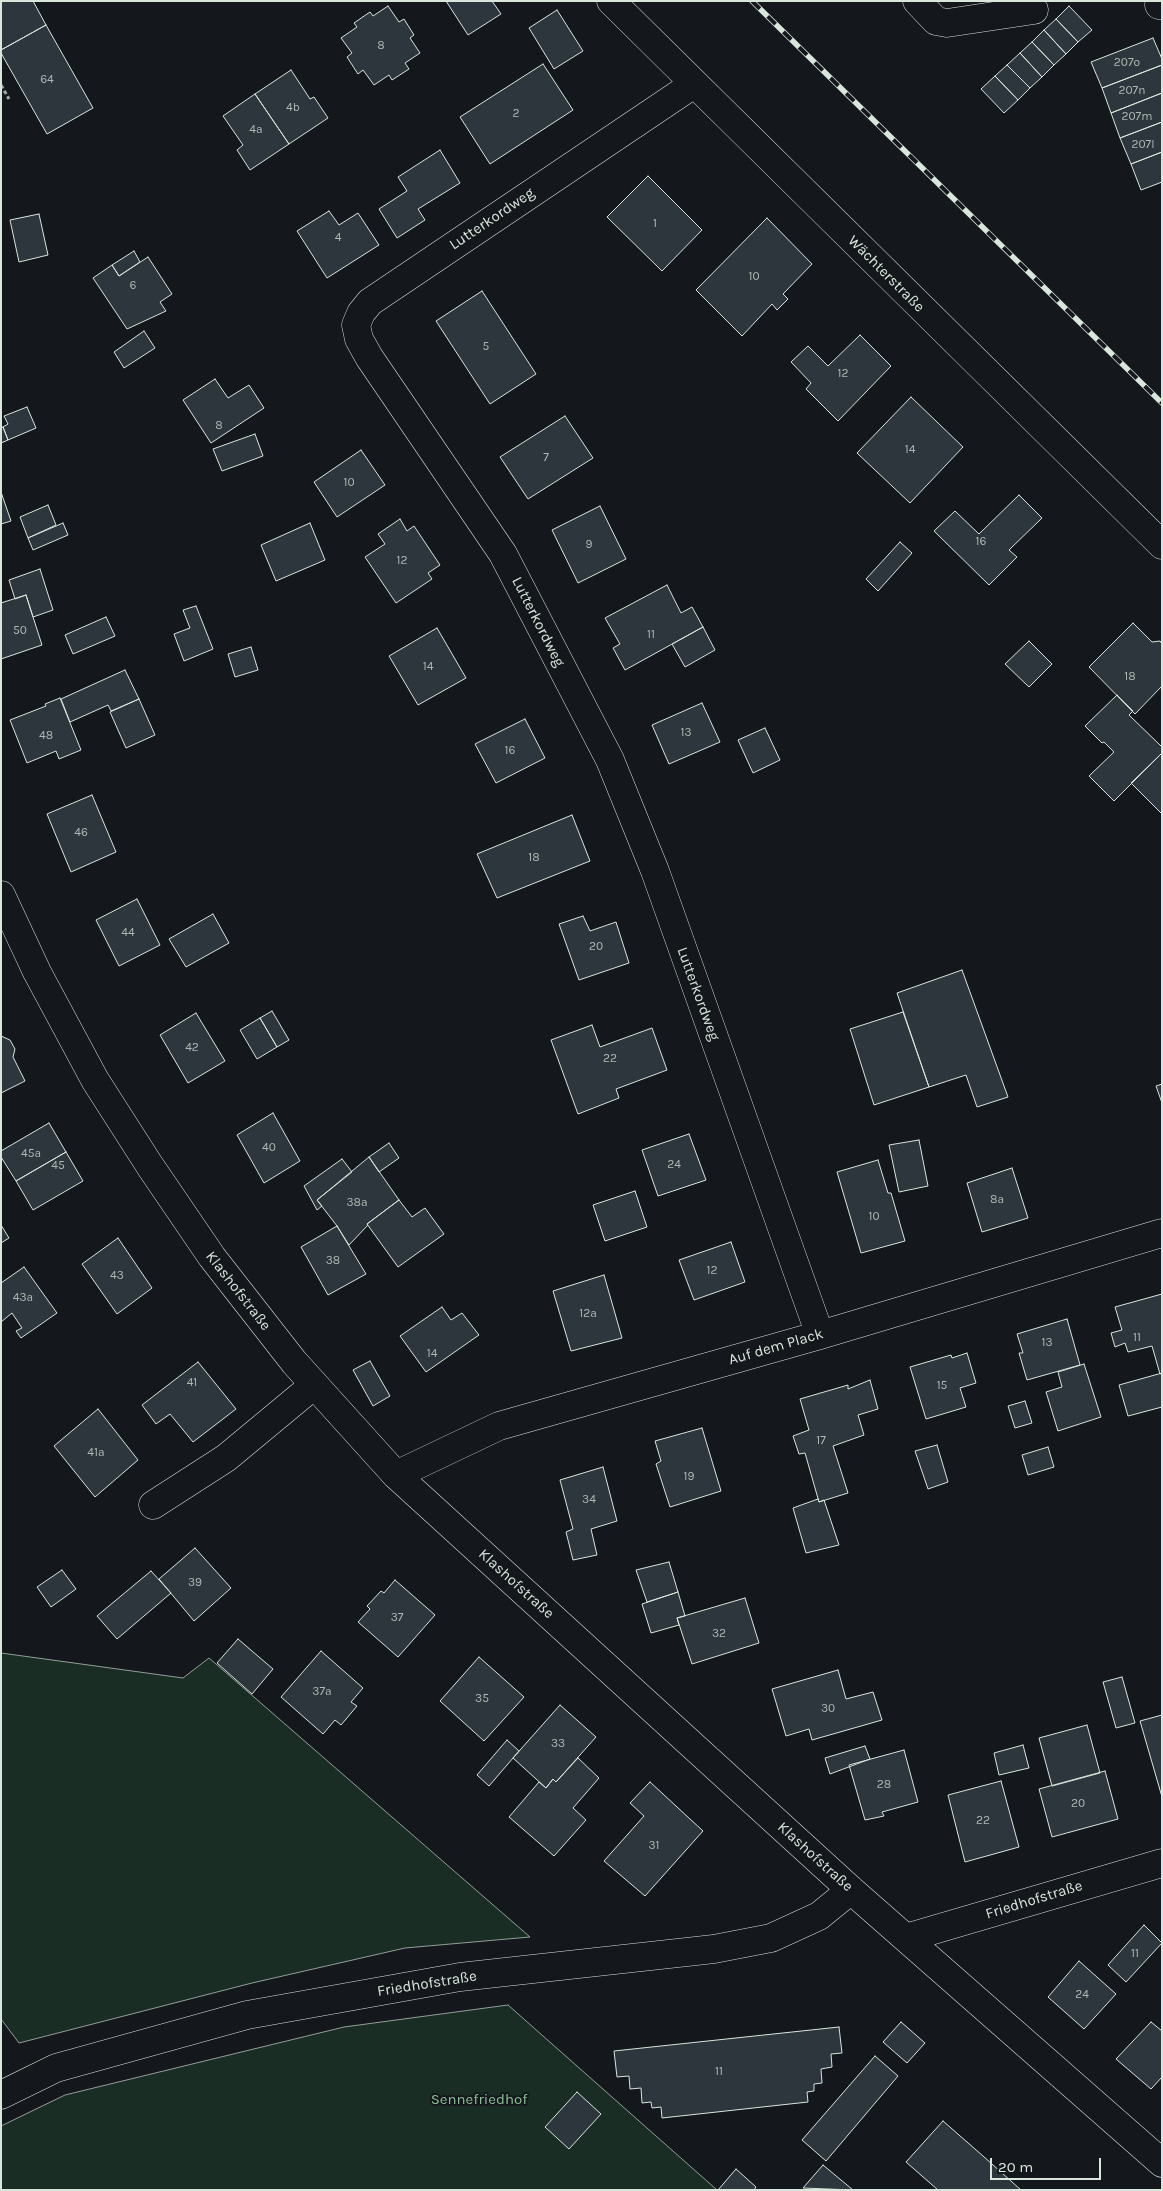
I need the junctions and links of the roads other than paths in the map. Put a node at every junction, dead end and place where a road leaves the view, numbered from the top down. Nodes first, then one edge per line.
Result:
1 (610, 1) edge
2 (917, 1) edge
3 (1034, 10) dead end
4 (694, 84) junction
5 (1162, 545) edge
6 (1, 895) edge
7 (1162, 1233) edge
8 (820, 1335) junction
9 (314, 1384) junction
10 (396, 1475) junction
11 (153, 1505) dead end
12 (1162, 1862) edge
13 (851, 1890) junction
14 (906, 1938) junction
15 (1, 2095) edge
16 (1158, 2152) edge

1 - 4 street, Wächterstraße
2 - 3 street
4 - 5 street, Wächterstraße
4 - 8 street, Lutterkordweg
6 - 9 street, Klashofstraße
7 - 8 street, Auf dem Plack
8 - 10 street, Auf dem Plack
9 - 10 street, Klashofstraße
9 - 11 street
10 - 13 street, Klashofstraße
12 - 14 street, Friedhofstraße
13 - 14 street, Klashofstraße
13 - 15 street, Friedhofstraße
14 - 16 street, Klashofstraße

